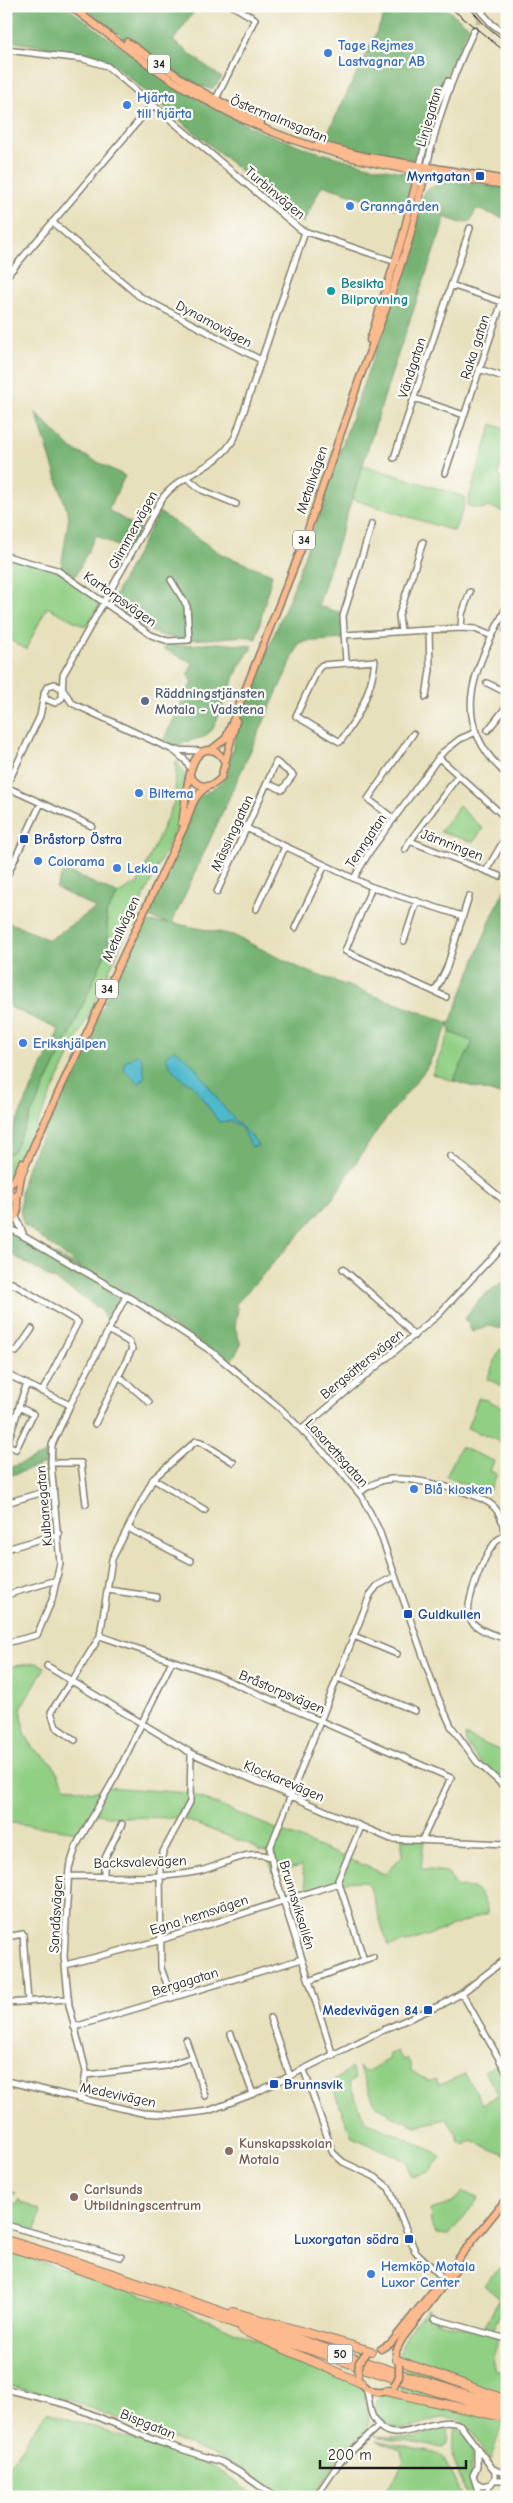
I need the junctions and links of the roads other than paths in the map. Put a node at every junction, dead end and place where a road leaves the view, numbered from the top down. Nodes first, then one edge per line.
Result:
1 (70, 6) edge
2 (77, 6) edge
3 (233, 6) edge
4 (476, 6) edge
5 (474, 30) tunnel mouth
6 (507, 35) edge
7 (6, 50) edge
8 (214, 102) junction
9 (153, 104) junction
10 (423, 169) junction
11 (507, 180) edge
12 (507, 185) edge
13 (52, 222) junction
14 (470, 228) dead end
15 (305, 232) junction
16 (398, 263) junction
17 (6, 277) edge
18 (451, 285) junction
19 (507, 287) edge
20 (502, 302) junction
21 (261, 360) junction
22 (480, 369) junction
23 (507, 378) edge
24 (414, 398) junction
25 (464, 415) junction
26 (394, 458) dead end
27 (445, 473) dead end
28 (186, 478) junction
29 (236, 504) dead end
30 (372, 524) dead end
31 (423, 542) dead end
32 (6, 556) edge
33 (171, 580) dead end
34 (470, 592) dead end
35 (105, 603) junction
36 (507, 606) edge
37 (461, 628) junction
38 (429, 630) junction
39 (401, 631) junction
40 (344, 635) junction
41 (492, 636) junction
42 (346, 662) junction
43 (63, 676) junction
44 (488, 683) dead end
45 (54, 684) junction
46 (62, 689) junction
47 (507, 692) edge
48 (44, 695) junction
49 (426, 697) dead end
50 (242, 698) junction
51 (59, 701) junction
52 (72, 702) junction
53 (52, 703) junction
54 (507, 706) edge
55 (40, 716) junction
56 (488, 730) dead end
57 (476, 732) junction
58 (413, 734) dead end
59 (173, 750) junction
60 (212, 750) junction
61 (200, 752) junction
62 (438, 757) junction
63 (226, 765) junction
64 (190, 768) junction
65 (507, 775) edge
66 (190, 776) junction
67 (458, 776) junction
68 (267, 783) junction
69 (6, 787) edge
70 (207, 787) junction
71 (41, 803) junction
72 (394, 818) junction
73 (507, 819) edge
74 (92, 826) dead end
75 (246, 828) junction
76 (507, 834) edge
77 (177, 840) junction
78 (410, 841) junction
79 (285, 847) junction
80 (405, 849) dead end
81 (325, 865) junction
82 (486, 871) junction
83 (499, 876) dead end
84 (6, 878) edge
85 (354, 878) junction
86 (372, 887) junction
87 (217, 892) dead end
88 (469, 896) dead end
89 (417, 901) junction
90 (256, 909) dead end
91 (462, 916) junction
92 (295, 928) dead end
93 (404, 941) dead end
94 (435, 992) junction
95 (446, 997) dead end
96 (36, 1138) junction
97 (450, 1156) dead end
98 (6, 1190) edge
99 (17, 1200) junction
100 (507, 1203) edge
101 (16, 1217) junction
102 (6, 1225) edge
103 (25, 1236) junction
104 (507, 1241) edge
105 (344, 1269) dead end
106 (6, 1291) edge
107 (126, 1296) junction
108 (32, 1329) dead end
109 (108, 1330) junction
110 (414, 1336) junction
111 (6, 1347) edge
112 (6, 1374) edge
113 (119, 1376) junction
114 (27, 1384) junction
115 (42, 1392) junction
116 (149, 1402) dead end
117 (70, 1405) junction
118 (19, 1407) junction
119 (95, 1424) dead end
120 (302, 1429) junction
121 (233, 1462) dead end
122 (51, 1463) junction
123 (153, 1479) junction
124 (54, 1489) junction
125 (359, 1493) junction
126 (6, 1503) edge
127 (86, 1504) dead end
128 (205, 1510) dead end
129 (128, 1528) junction
130 (59, 1534) junction
131 (506, 1536) edge
132 (6, 1549) edge
133 (191, 1561) dead end
134 (395, 1576) junction
135 (57, 1580) junction
136 (108, 1590) junction
137 (6, 1595) edge
138 (157, 1597) dead end
139 (100, 1636) junction
140 (354, 1636) junction
141 (507, 1639) edge
142 (6, 1643) edge
143 (397, 1654) dead end
144 (172, 1661) junction
145 (47, 1666) dead end
146 (338, 1678) junction
147 (71, 1681) junction
148 (415, 1711) dead end
149 (321, 1721) junction
150 (142, 1724) junction
151 (75, 1740) dead end
152 (191, 1753) junction
153 (507, 1789) edge
154 (292, 1797) junction
155 (122, 1824) dead end
156 (361, 1827) junction
157 (422, 1840) junction
158 (507, 1844) edge
159 (270, 1857) junction
160 (160, 1875) junction
161 (68, 1876) junction
162 (104, 1876) junction
163 (339, 1883) junction
164 (283, 1900) junction
165 (6, 1937) edge
166 (160, 1940) junction
167 (373, 1957) dead end
168 (507, 1958) edge
169 (302, 1959) junction
170 (364, 1960) junction
171 (65, 1965) junction
172 (309, 1981) junction
173 (462, 1992) junction
174 (172, 1998) junction
175 (68, 1999) junction
176 (28, 2002) junction
177 (6, 2003) edge
178 (270, 2018) dead end
179 (74, 2027) junction
180 (231, 2034) dead end
181 (186, 2040) dead end
182 (334, 2056) junction
183 (192, 2057) junction
184 (304, 2070) junction
185 (507, 2073) edge
186 (86, 2075) junction
187 (290, 2076) junction
188 (6, 2080) edge
189 (253, 2094) junction
190 (205, 2096) dead end
191 (82, 2099) junction
192 (507, 2198) edge
193 (507, 2205) edge
194 (6, 2225) edge
195 (6, 2240) edge
196 (6, 2246) edge
197 (122, 2257) dead end
198 (444, 2280) junction
199 (176, 2295) junction
200 (218, 2317) junction
201 (436, 2320) dead end
202 (507, 2339) edge
203 (381, 2349) junction
204 (369, 2352) junction
205 (397, 2361) junction
206 (362, 2382) junction
207 (6, 2389) edge
208 (383, 2391) junction
209 (507, 2400) edge
210 (370, 2405) junction
211 (507, 2406) edge
212 (507, 2412) edge
213 (507, 2418) edge
214 (379, 2425) junction
215 (477, 2449) junction
216 (477, 2467) junction
217 (491, 2467) junction
218 (507, 2474) edge
219 (494, 2480) junction
220 (507, 2480) edge
221 (476, 2483) junction
222 (489, 2485) junction
223 (318, 2495) edge
224 (274, 2497) edge
225 (480, 2497) edge
226 (487, 2497) edge

1 - 8 main road, Östermalmsgatan / 34
2 - 8 main road, Östermalmsgatan / 34
3 - 8 street
4 - 6 street
5 - 10 street, Linjegatan
7 - 9 street, Turbinvägen
8 - 10 main road, Östermalmsgatan / 34
9 - 13 street
9 - 15 street, Turbinvägen
10 - 11 main road, Östermalmsgatan
10 - 12 main road, Östermalmsgatan
10 - 16 main road, Metallvägen / 34
13 - 17 street
13 - 21 street, Dynamovägen
14 - 18 street, Vändgatan
15 - 16 street, Turbinvägen
15 - 21 street, Dynamovägen
16 - 50 main road, Metallvägen / 34
18 - 20 street
18 - 24 street, Vändgatan
19 - 20 street, Raka gatan
20 - 22 street, Raka gatan
21 - 28 street, Glimmervägen
22 - 23 street
22 - 25 street, Raka gatan
24 - 25 street
24 - 26 street, Vändgatan
25 - 27 street, Raka gatan
28 - 29 street
28 - 35 street, Glimmervägen
30 - 40 street
31 - 39 street
32 - 35 street, Kartorpsvägen
33 - 35 street, Kartorpsvägen
34 - 37 street
35 - 43 street, Glimmervägen
36 - 41 street
37 - 38 street
37 - 41 street
38 - 39 street
38 - 49 street
39 - 40 street
40 - 42 street
41 - 57 street
42 - 42 street
43 - 45 street, Glimmervägen
43 - 46 street, Glimmervägen
44 - 47 street
45 - 46 street
45 - 48 street, Glimmervägen
46 - 51 street, Glimmervägen
46 - 52 street
48 - 53 street
48 - 55 street
50 - 60 main road, Metallvägen / 34
50 - 63 main road, Metallvägen / 34
51 - 52 street
51 - 53 street
52 - 59 street
53 - 55 street
54 - 56 street
55 - 69 street
57 - 62 street, Tenngatan
57 - 65 street
58 - 72 street
59 - 61 street
59 - 64 street
60 - 61 main road
60 - 63 main road
61 - 64 main road
62 - 67 street
62 - 72 street, Tenngatan
63 - 70 main road, 34
64 - 66 main road, 34
66 - 70 main road
66 - 77 main road, Metallvägen / 34
67 - 73 street
67 - 78 street, Järnringen
68 - 68 street, Mässinggatan
68 - 75 street, Mässinggatan
69 - 71 street
70 - 77 main road, Metallvägen / 34
71 - 74 street
71 - 84 street
72 - 85 street, Tenngatan
75 - 79 street, Tenngatan
75 - 87 street, Mässinggatan
76 - 82 street, Järnringen
77 - 96 main road, Metallvägen / 34
78 - 80 street, Järnringen
78 - 82 street, Järnringen
79 - 81 street, Tenngatan
79 - 90 street
81 - 85 street, Tenngatan
81 - 92 street
82 - 83 street, Järnringen
85 - 86 street
86 - 89 street
86 - 94 street
88 - 91 street
89 - 91 street
89 - 93 street
91 - 94 street
94 - 95 street
96 - 98 main road, Metallvägen / 34
96 - 99 main road, Metallvägen / 34
97 - 100 street
98 - 99 main road, 34
99 - 101 main road, 34
101 - 102 main road
101 - 103 street
102 - 103 street, Lasarettsgatan
103 - 107 street, Lasarettsgatan
104 - 110 street, Bergsättersvägen
105 - 110 street, Bergsättersvägen
106 - 115 street
107 - 109 street, Kulbanegatan
107 - 120 street, Lasarettsgatan
108 - 111 street
109 - 113 street
109 - 117 street, Kulbanegatan
110 - 120 street, Bergsättersvägen
112 - 114 street
113 - 116 street
113 - 119 street
114 - 115 street
114 - 118 street
115 - 117 street
117 - 122 street, Kulbanegatan
118 - 118 street
120 - 125 street, Lasarettsgatan
121 - 123 street
122 - 124 street, Kulbanegatan
122 - 127 street
123 - 128 street
123 - 129 street
124 - 126 street
124 - 130 street, Kulbanegatan
125 - 131 street
125 - 134 street, Lasarettsgatan
129 - 133 street
129 - 136 street
130 - 132 street
130 - 135 street, Kulbanegatan
131 - 141 street
134 - 140 street, Brunnsviksallén
134 - 153 street, Lasarettsgatan
135 - 137 street
135 - 142 street, Kulbanegatan
136 - 138 street
136 - 139 street
139 - 144 street, Bråstorpsvägen
139 - 147 street
140 - 143 street
140 - 146 street, Brunnsviksallén
144 - 149 street, Bråstorpsvägen
144 - 150 street, Sandåsvägen
145 - 147 street, Klockarevägen
146 - 148 street
146 - 149 street, Brunnsviksallén
147 - 150 street, Klockarevägen
147 - 151 street
149 - 154 street, Brunnsviksallén
149 - 157 street, Bråstorpsvägen
150 - 152 street, Klockarevägen
150 - 161 street, Sandåsvägen
152 - 154 street, Klockarevägen
152 - 160 street
154 - 156 street, Klockarevägen
154 - 159 street, Brunnsviksallén
155 - 162 street
156 - 157 street, Klockarevägen
156 - 163 street
157 - 158 street, Klockarevägen
159 - 160 street, Backsvalevägen
159 - 164 street, Brunnsviksallén
160 - 162 street, Backsvalevägen
160 - 166 street
161 - 162 street, Backsvalevägen
161 - 171 street, Sandåsvägen
163 - 164 street, Egna hemsvägen
163 - 170 street
164 - 166 street, Egna hemsvägen
164 - 169 street, Brunnsviksallén
165 - 176 street
166 - 171 street, Egna hemsvägen
166 - 174 street
167 - 170 street
168 - 173 street, Medevivägen
169 - 172 street, Brunnsviksallén
169 - 174 street, Bergagatan
170 - 172 street
171 - 175 street, Sandåsvägen
172 - 182 street, Brunnsviksallén
173 - 182 street, Medevivägen
173 - 185 street
174 - 179 street, Bergagatan
175 - 176 street
175 - 179 street, Sandåsvägen
176 - 177 street
178 - 187 street
179 - 186 street, Sandåsvägen
180 - 189 street
181 - 183 street
182 - 184 street, Medevivägen
183 - 186 street
183 - 190 street
184 - 187 street, Medevivägen
184 - 198 street
186 - 191 street, Sandåsvägen
187 - 189 street, Medevivägen
188 - 191 street, Medevivägen
189 - 191 street, Medevivägen
192 - 198 main road
193 - 198 main road
194 - 197 street
195 - 199 highway, 50
196 - 200 highway, 50
198 - 203 main road
198 - 205 main road
199 - 204 highway
199 - 211 highway, 50
200 - 206 highway
200 - 212 highway, 50
201 - 202 street
203 - 204 main road
203 - 205 main road
204 - 206 main road, bridge
205 - 208 main road, bridge
205 - 209 highway
206 - 208 main road
206 - 210 street
207 - 224 street, Bispgatan
208 - 210 street
208 - 213 highway
210 - 214 street
214 - 215 street
214 - 223 street
215 - 216 street
215 - 217 street
216 - 217 street
216 - 221 street
217 - 218 street
217 - 219 street
219 - 220 street
219 - 222 street
221 - 222 street
221 - 225 street
222 - 226 street

